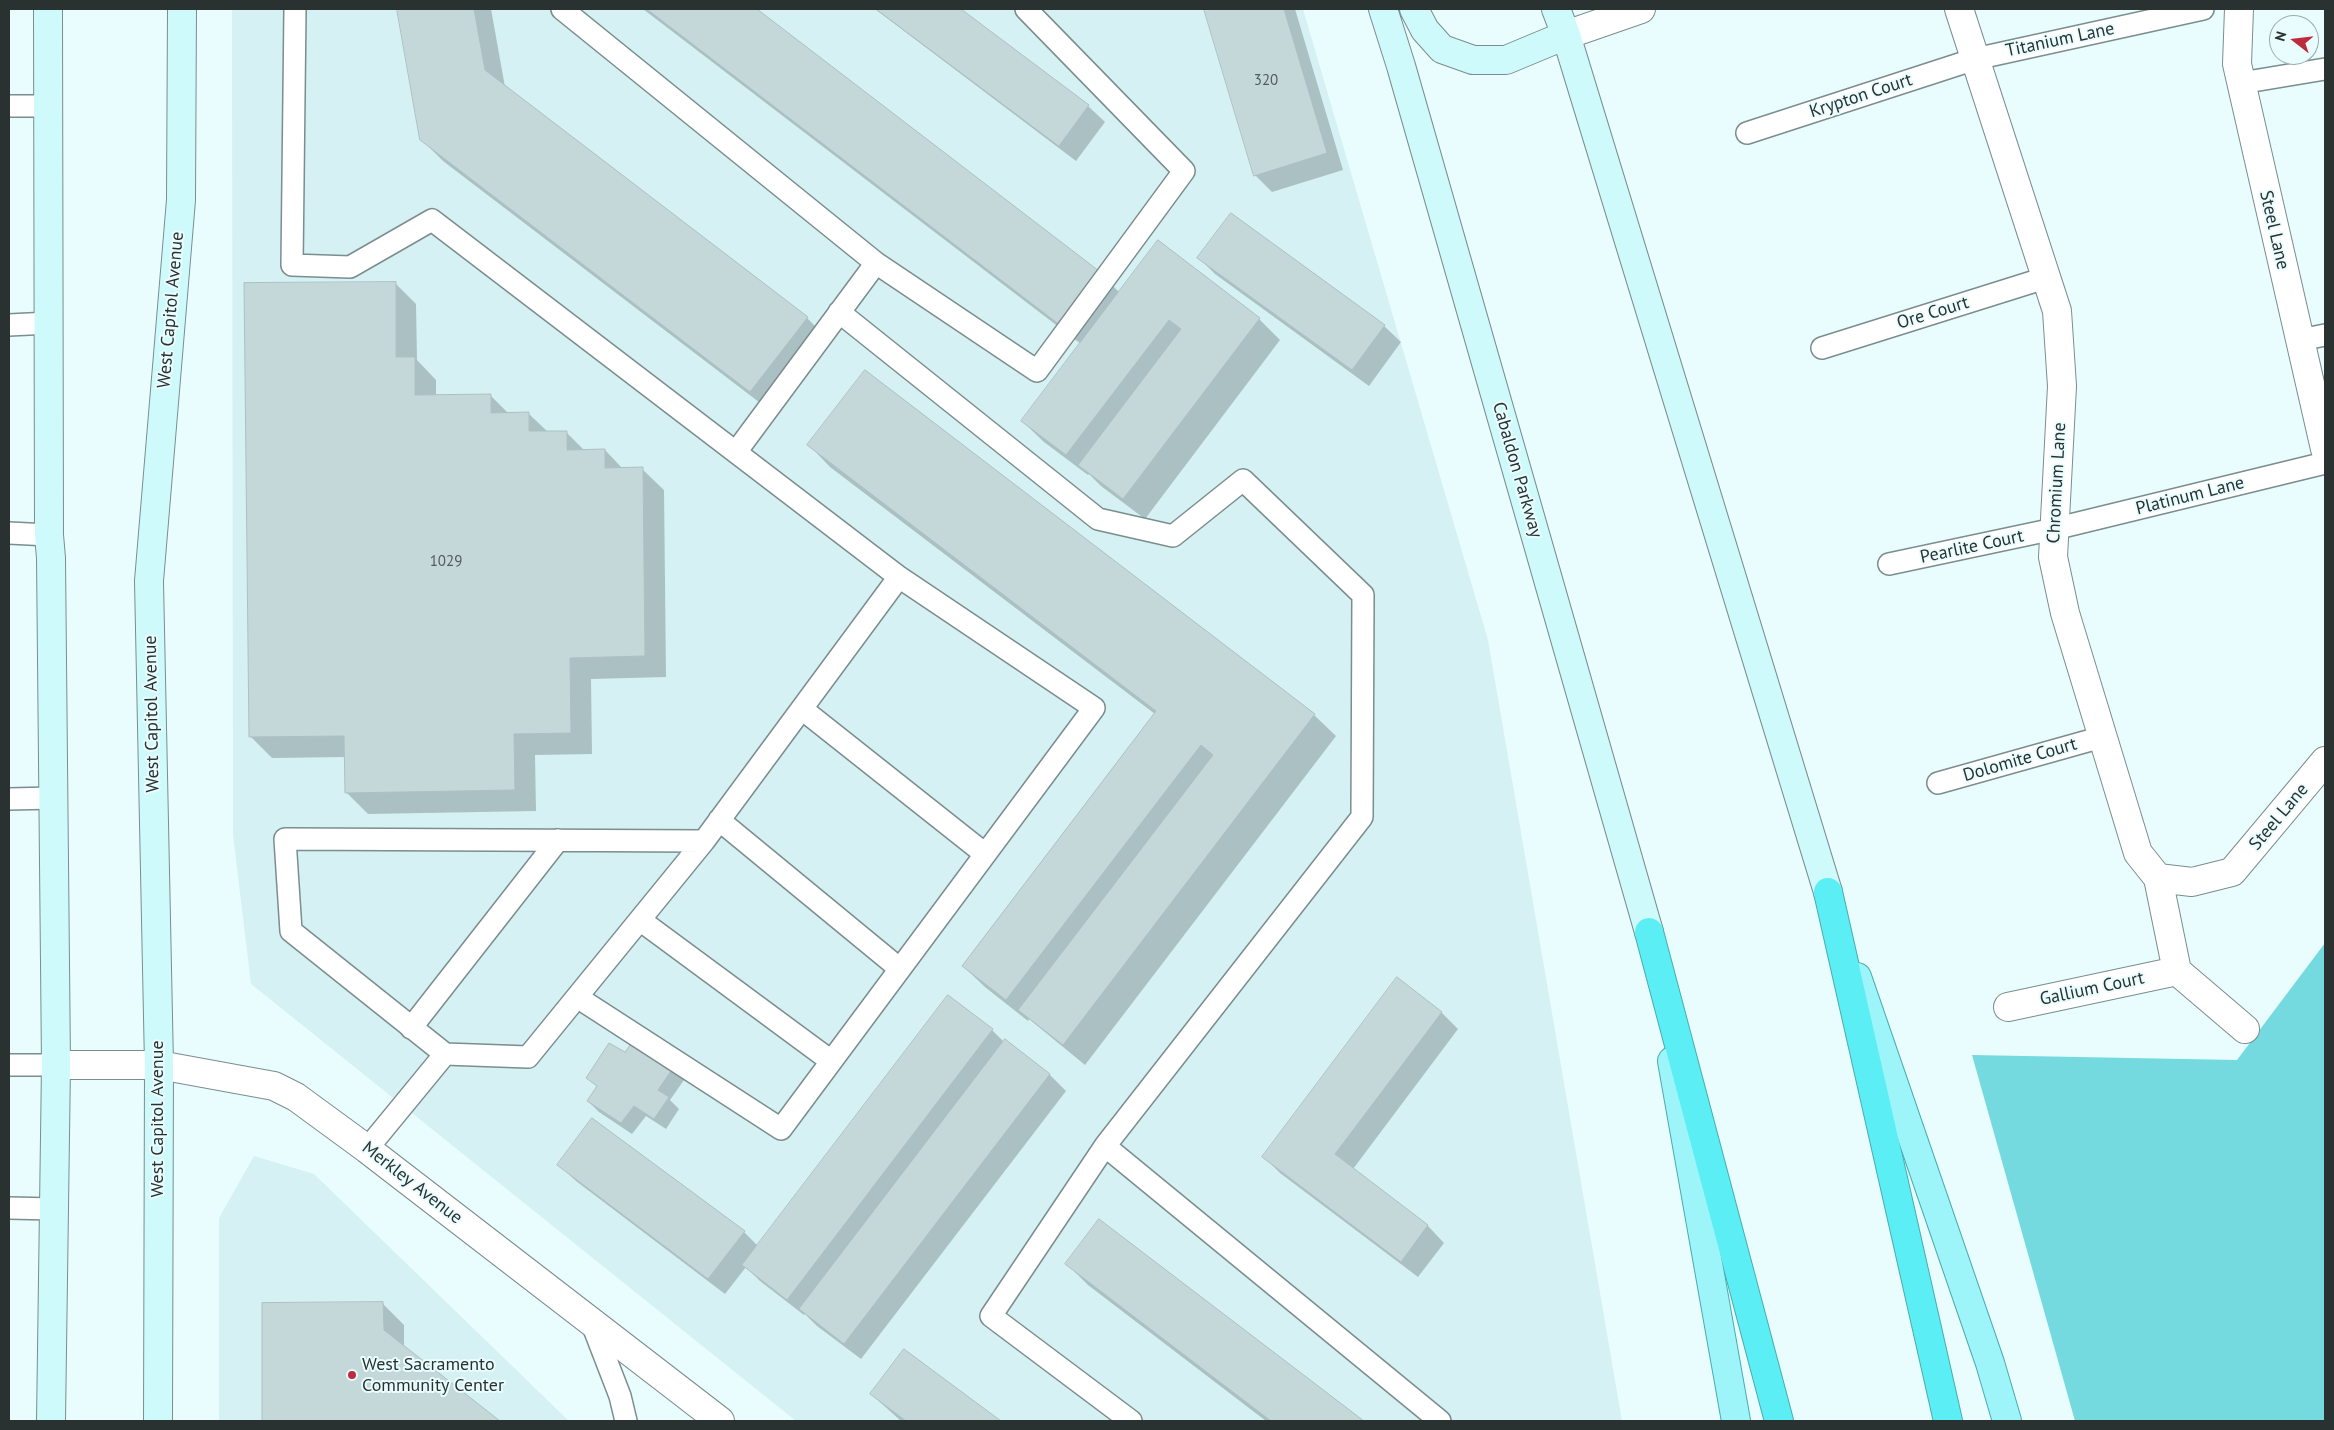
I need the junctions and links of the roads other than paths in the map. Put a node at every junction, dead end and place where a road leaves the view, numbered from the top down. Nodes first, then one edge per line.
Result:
1 (48, 9) edge
2 (182, 9) edge
3 (295, 9) edge
4 (562, 9) edge
5 (1026, 9) edge
6 (1383, 9) edge
7 (1414, 9) edge
8 (1556, 9) edge
9 (1641, 9) edge
10 (1959, 9) edge
11 (2203, 9) edge
12 (2239, 9) edge
13 (1566, 36) junction
14 (1975, 59) junction
15 (2325, 69) edge
16 (2241, 83) junction
17 (9, 106) edge
18 (48, 106) junction
19 (1747, 133) dead end
20 (876, 263) junction
21 (2045, 278) junction
22 (839, 312) junction
23 (50, 323) junction
24 (9, 325) edge
25 (2313, 338) edge
26 (1822, 348) dead end
27 (2325, 449) edge
28 (736, 452) junction
29 (2325, 463) edge
30 (2054, 529) junction
31 (9, 533) edge
32 (49, 535) junction
33 (1889, 564) dead end
34 (899, 577) junction
35 (802, 708) junction
36 (2102, 737) junction
37 (2325, 761) edge
38 (1938, 783) dead end
39 (53, 798) junction
40 (9, 799) edge
41 (719, 820) junction
42 (558, 840) junction
43 (704, 841) junction
44 (985, 854) junction
45 (2158, 878) junction
46 (1828, 892) junction
47 (640, 920) junction
48 (1649, 932) junction
49 (900, 969) junction
50 (2177, 971) junction
51 (577, 997) junction
52 (2008, 1006) dead end
53 (411, 1028) junction
54 (2245, 1029) dead end
55 (445, 1054) junction
56 (831, 1061) junction
57 (56, 1065) junction
58 (159, 1065) junction
59 (9, 1066) edge
60 (1105, 1146) junction
61 (368, 1148) junction
62 (9, 1208) edge
63 (54, 1209) junction
64 (591, 1322) junction
65 (51, 1421) edge
66 (158, 1421) edge
67 (626, 1421) edge
68 (720, 1421) edge
69 (1131, 1421) edge
70 (1440, 1421) edge
71 (1736, 1421) edge
72 (1780, 1421) edge
73 (1948, 1421) edge
74 (2007, 1421) edge

1 - 18 main road
2 - 58 main road, West Capitol Avenue
3 - 28 lane
4 - 20 lane
5 - 20 lane
6 - 48 main road, Cabaldon Parkway
7 - 13 main road
8 - 13 main road
9 - 13 street
10 - 14 street, Chromium Lane
11 - 14 lane, Titanium Lane
12 - 16 street, Steel Lane
13 - 46 main road
14 - 19 lane, Krypton Court
14 - 21 street, Chromium Lane
15 - 16 lane
16 - 25 street, Steel Lane
17 - 18 lane
18 - 23 main road
20 - 22 lane
21 - 26 lane, Ore Court
21 - 30 street, Chromium Lane
22 - 28 lane
22 - 60 lane
23 - 24 lane
23 - 32 main road
25 - 27 street, Steel Lane
28 - 34 lane
29 - 30 lane, Platinum Lane
30 - 33 lane, Pearlite Court
30 - 36 street, Chromium Lane
31 - 32 lane
32 - 39 main road
34 - 35 lane
34 - 44 lane
35 - 41 lane
35 - 44 lane
36 - 38 lane, Dolomite Court
36 - 45 street, Chromium Lane
37 - 45 street, Steel Lane
39 - 40 lane
39 - 57 main road
41 - 43 lane
41 - 49 lane
42 - 43 lane
42 - 53 lane
42 - 53 lane
43 - 47 lane
44 - 49 lane
45 - 50 street
46 - 73 highway
46 - 74 main road
47 - 51 lane
47 - 56 lane
48 - 71 main road
48 - 72 highway
49 - 56 lane
50 - 52 street, Gallium Court
50 - 54 street
51 - 55 lane
51 - 56 lane
53 - 55 lane
55 - 61 lane
57 - 58 street, Merkley Avenue
57 - 59 lane
57 - 63 main road
58 - 61 street, Merkley Avenue
58 - 66 main road, West Capitol Avenue
60 - 69 lane
60 - 70 lane
61 - 64 street, Merkley Avenue
62 - 63 lane
63 - 65 main road
64 - 67 lane
64 - 68 street, Merkley Avenue

